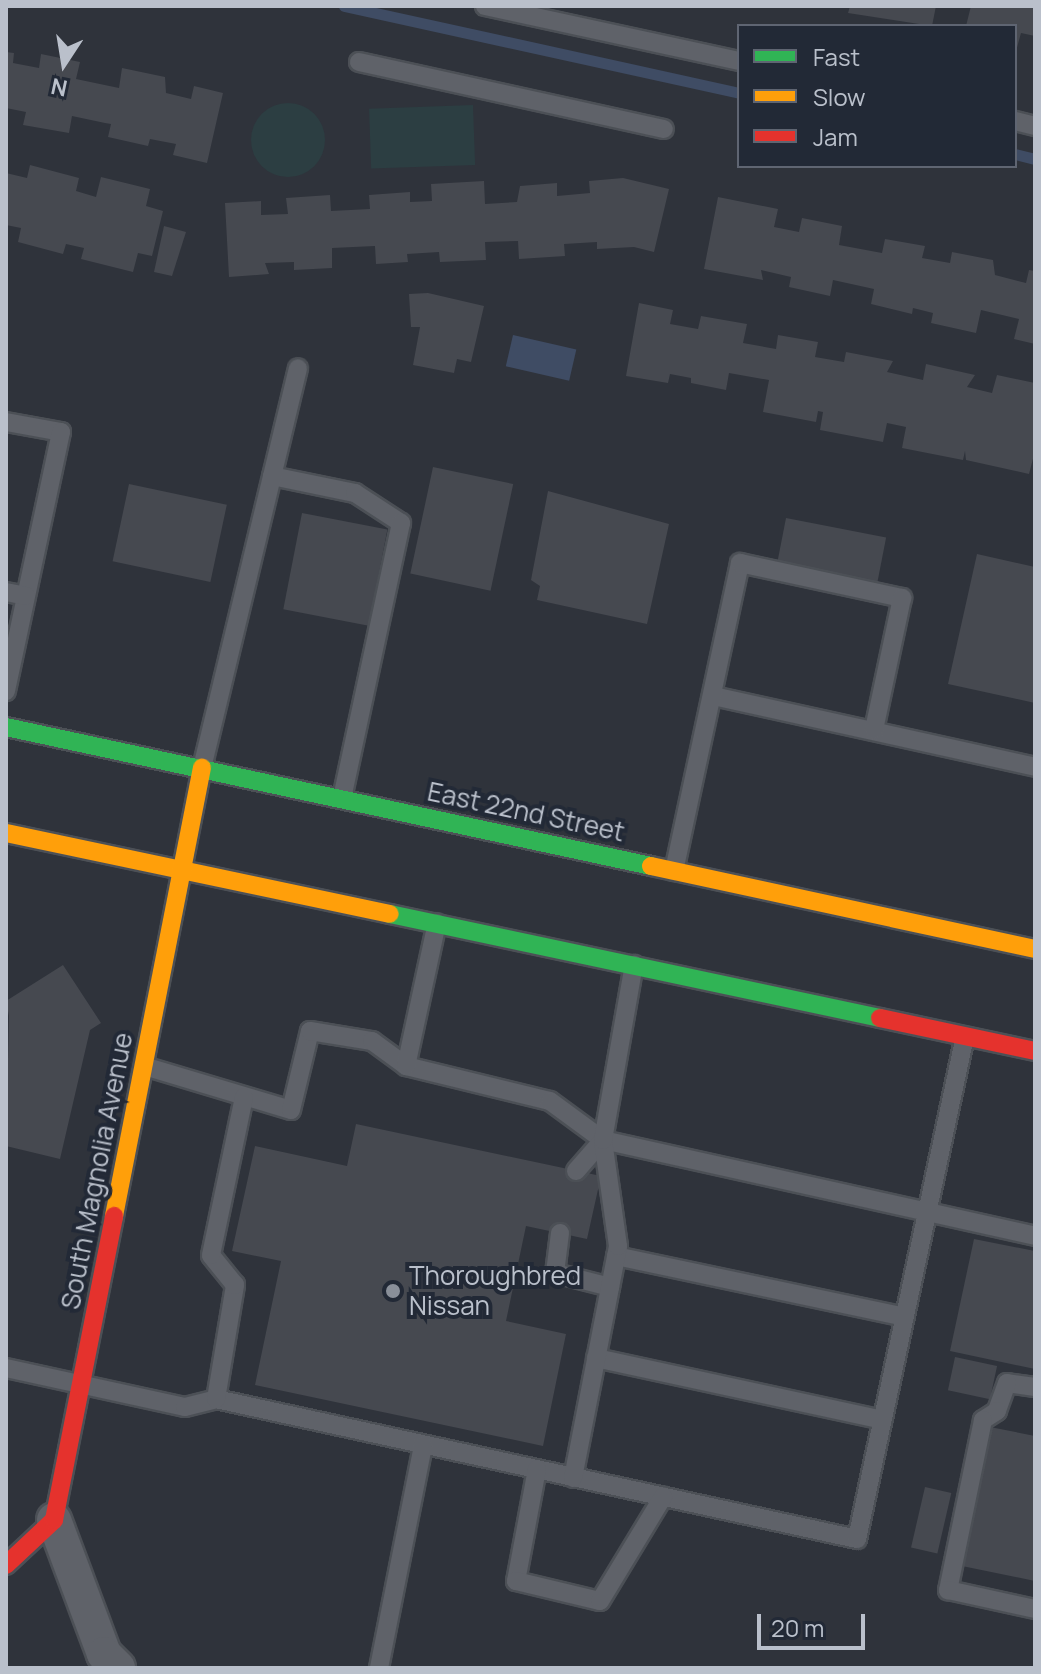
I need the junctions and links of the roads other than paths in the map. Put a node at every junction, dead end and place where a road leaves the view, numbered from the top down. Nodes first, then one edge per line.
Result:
1 (485, 6) edge
2 (737, 61) edge
3 (359, 62) dead end
4 (664, 129) dead end
5 (298, 368) dead end
6 (6, 422) edge
7 (272, 476) junction
8 (6, 592) edge
9 (26, 596) junction
10 (6, 691) edge
11 (713, 696) junction
12 (6, 727) edge
13 (874, 730) junction
14 (1035, 767) edge
15 (202, 768) junction
16 (342, 799) junction
17 (6, 833) edge
18 (183, 869) junction
19 (674, 871) junction
20 (437, 923) junction
21 (1035, 949) edge
22 (634, 965) junction
23 (965, 1036) junction
24 (1035, 1051) edge
25 (144, 1066) junction
26 (406, 1066) junction
27 (244, 1097) junction
28 (603, 1140) junction
29 (576, 1171) dead end
30 (927, 1212) junction
31 (560, 1233) dead end
32 (1035, 1236) edge
33 (616, 1256) junction
34 (610, 1287) junction
35 (905, 1317) junction
36 (596, 1358) junction
37 (6, 1368) edge
38 (80, 1385) junction
39 (1035, 1387) edge
40 (216, 1399) junction
41 (882, 1420) junction
42 (423, 1445) junction
43 (537, 1469) junction
44 (573, 1478) junction
45 (663, 1497) junction
46 (54, 1520) junction
47 (6, 1565) edge
48 (1035, 1609) edge
49 (118, 1668) edge
50 (379, 1668) edge

1 - 2 lane
3 - 4 lane
5 - 7 lane
6 - 9 lane
7 - 15 lane
7 - 16 lane
8 - 9 lane
9 - 10 lane
11 - 13 lane
11 - 13 lane
11 - 19 lane
12 - 15 main road, East 22nd Street
13 - 14 lane
15 - 16 main road, East 22nd Street
15 - 18 main road, South Magnolia Avenue
16 - 19 main road, East 22nd Street
17 - 18 main road
18 - 20 main road
18 - 25 main road, South Magnolia Avenue
19 - 21 main road, East 22nd Street
20 - 22 main road
20 - 26 lane
22 - 23 main road
22 - 28 lane
23 - 24 main road
23 - 30 lane
25 - 27 lane
25 - 38 main road, South Magnolia Avenue
26 - 27 lane
26 - 28 lane
27 - 40 lane
28 - 29 lane
28 - 30 lane
28 - 33 lane
30 - 32 lane
30 - 35 lane
31 - 34 lane
33 - 34 lane
33 - 35 lane
34 - 36 lane
35 - 41 lane
36 - 41 lane
36 - 44 lane
37 - 38 lane
38 - 40 lane
38 - 46 main road, South Magnolia Avenue
39 - 48 lane
40 - 42 lane
41 - 45 lane
42 - 43 lane
42 - 50 lane
43 - 44 lane
43 - 45 lane
44 - 45 lane
46 - 47 main road
46 - 49 street

